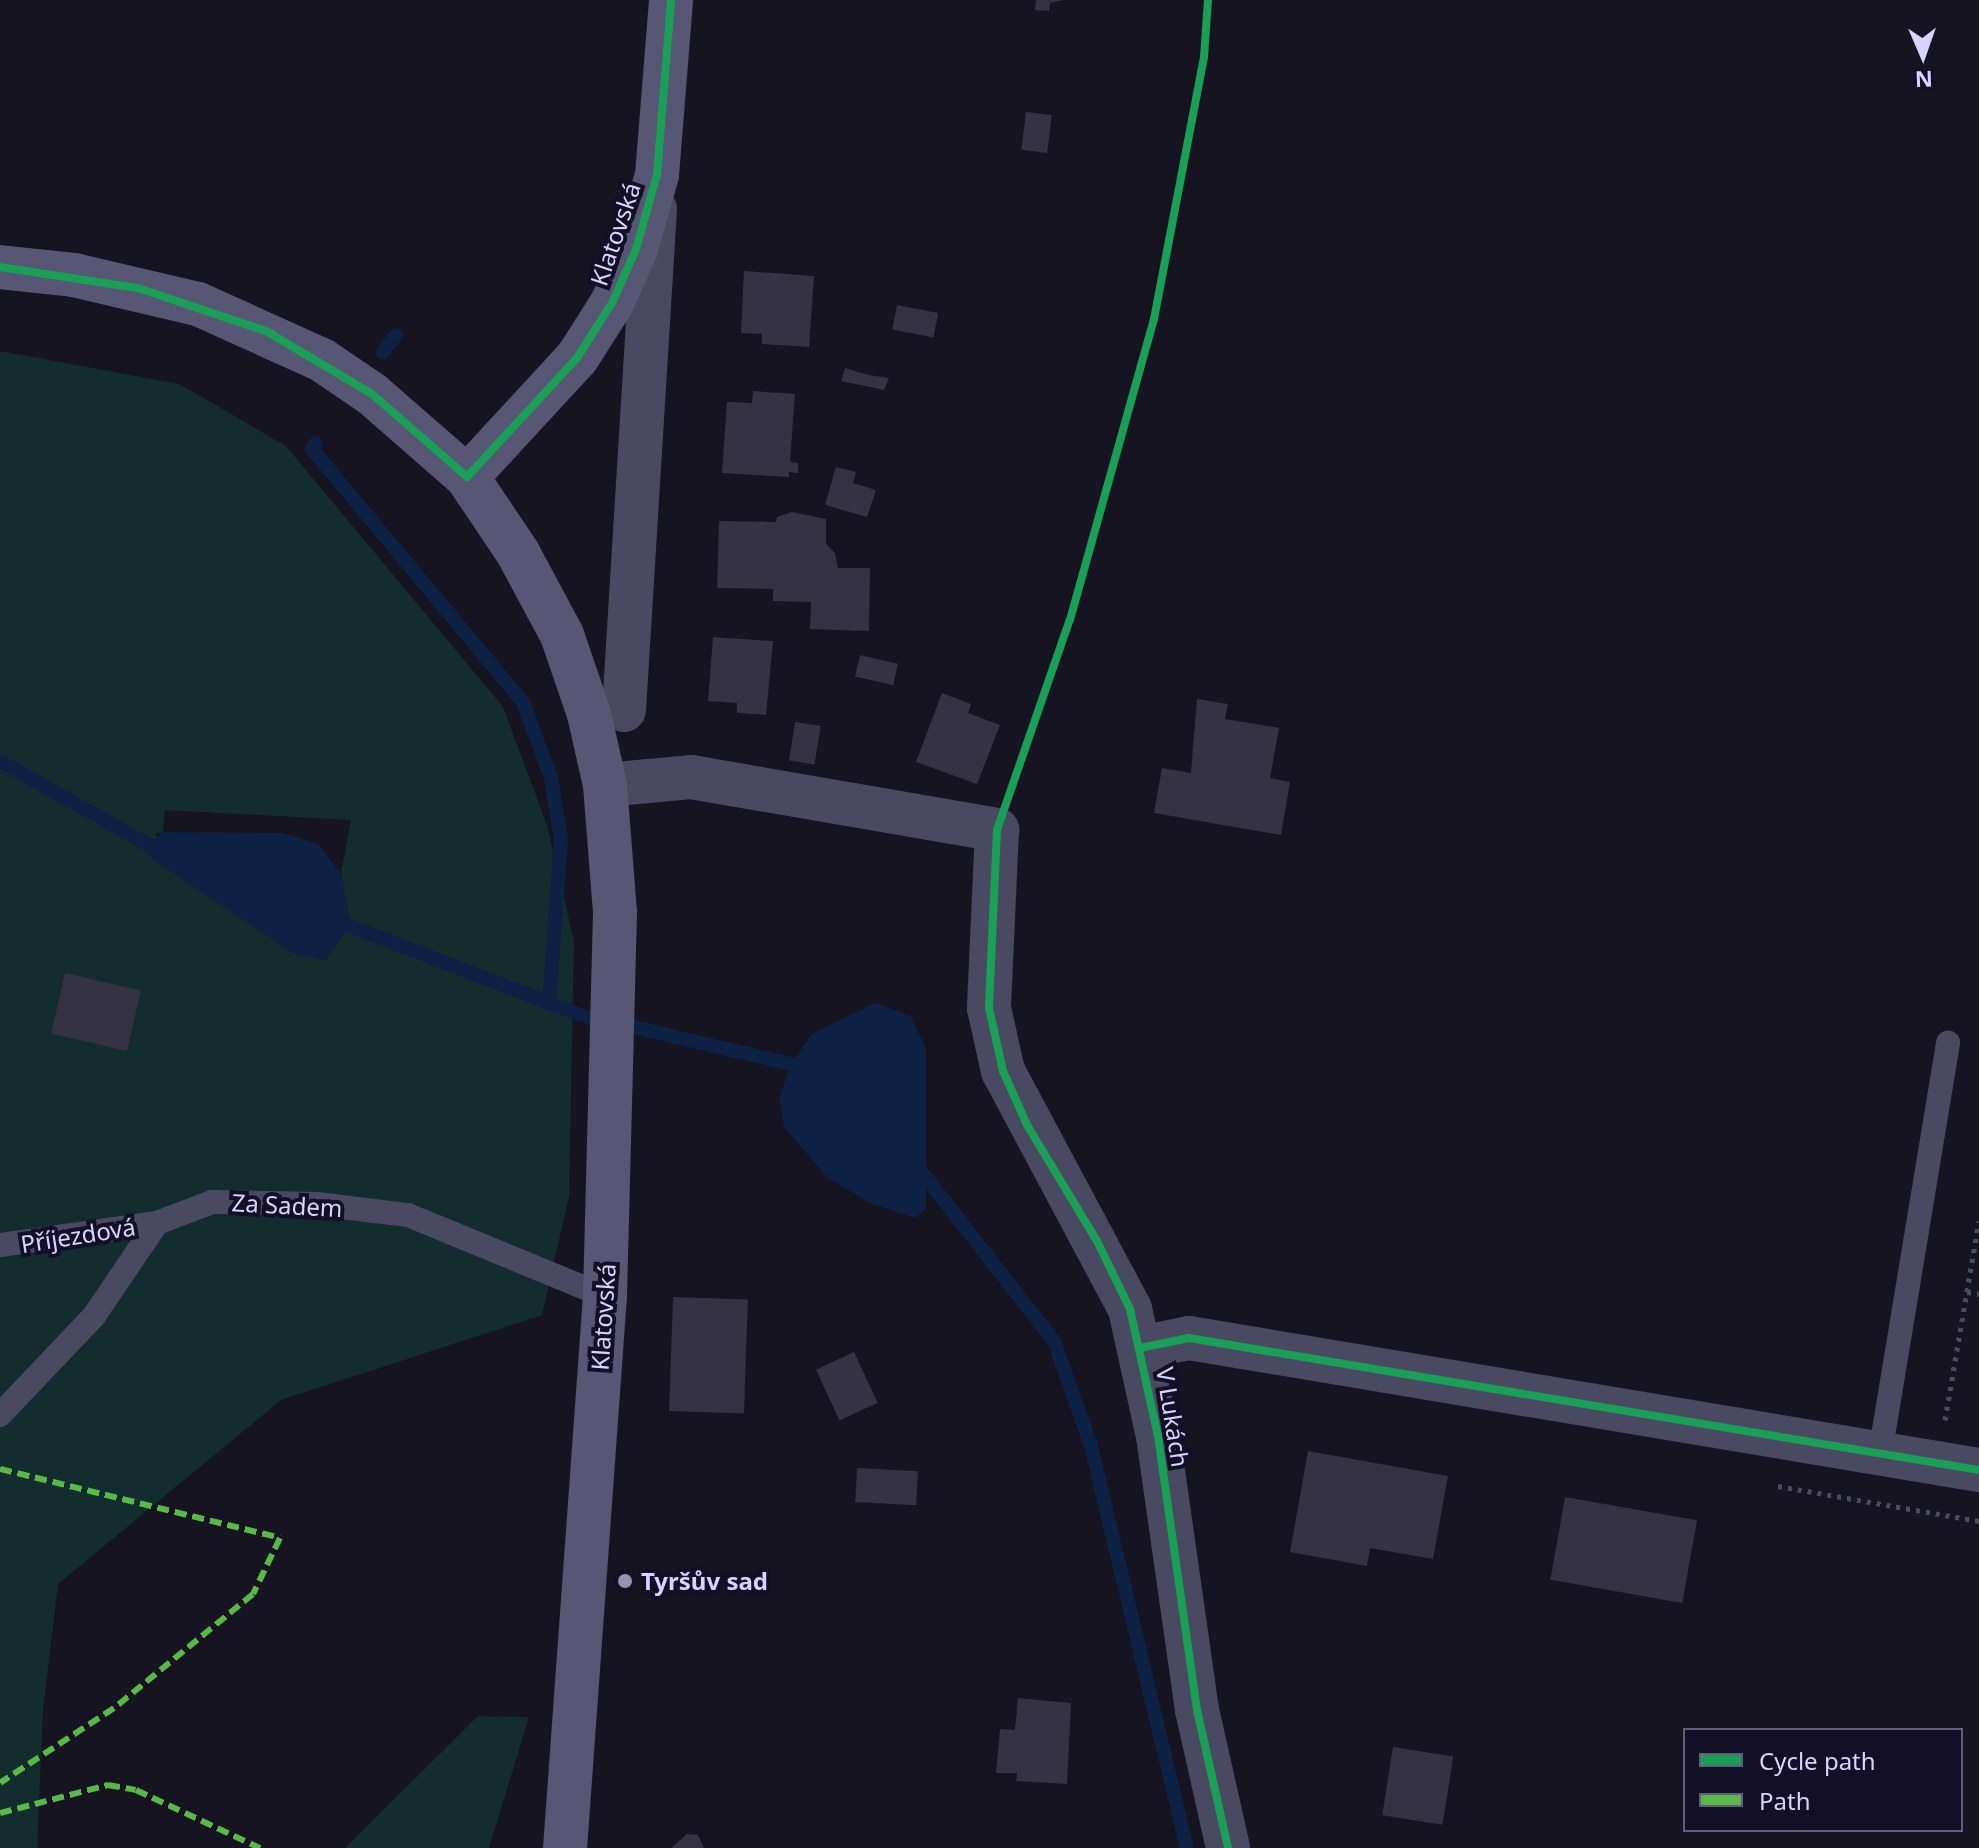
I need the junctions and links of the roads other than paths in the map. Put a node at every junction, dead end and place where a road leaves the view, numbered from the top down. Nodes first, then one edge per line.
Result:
1 (671, 0) edge
2 (657, 175) junction
3 (0, 267) edge
4 (467, 477) junction
5 (624, 710) dead end
6 (605, 785) junction
7 (1948, 1043) dead end
8 (157, 1223) junction
9 (0, 1245) edge
10 (605, 1296) junction
11 (1140, 1348) junction
12 (0, 1415) edge
13 (1880, 1454) junction
14 (1979, 1470) edge
15 (565, 1848) edge
16 (1228, 1848) edge

1 - 2 main road, Klatovská
2 - 4 main road, Klatovská
2 - 5 street, Klatovská
3 - 4 main road
4 - 6 main road, Klatovská
6 - 10 main road, Klatovská
6 - 11 street, V Lukách
7 - 13 lane
8 - 9 lane, Příjezdová
8 - 10 lane, Za Sadem
8 - 12 lane
10 - 15 main road, Klatovská
11 - 13 street
11 - 16 street, V Lukách
13 - 14 street

